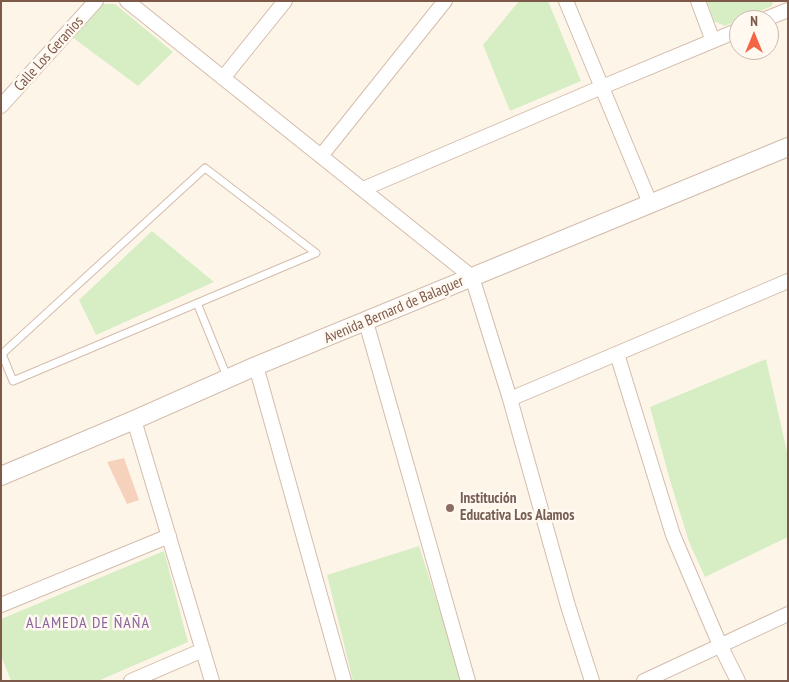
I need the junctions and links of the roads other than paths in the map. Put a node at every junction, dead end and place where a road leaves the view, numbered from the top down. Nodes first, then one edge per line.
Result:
1 (96, 1) edge
2 (127, 1) edge
3 (285, 1) edge
4 (445, 1) edge
5 (566, 1) edge
6 (698, 1) edge
7 (729, 34) edge
8 (713, 41) junction
9 (223, 78) junction
10 (602, 87) junction
11 (1, 106) edge
12 (788, 147) edge
13 (321, 156) junction
14 (363, 189) junction
15 (650, 203) junction
16 (472, 277) junction
17 (788, 281) edge
18 (197, 303) junction
19 (366, 322) junction
20 (617, 354) junction
21 (256, 366) junction
22 (228, 379) junction
23 (510, 400) junction
24 (134, 420) junction
25 (1, 476) edge
26 (169, 536) junction
27 (1, 605) edge
28 (788, 614) edge
29 (720, 645) junction
30 (203, 650) junction
31 (131, 681) edge
32 (212, 681) edge
33 (344, 681) edge
34 (468, 681) edge
35 (592, 681) edge
36 (644, 681) edge
37 (738, 681) edge

1 - 11 street, Calle Los Geranios
2 - 9 street
3 - 9 street
4 - 13 street
5 - 10 street
6 - 8 street
7 - 8 street
8 - 10 street
9 - 13 street
10 - 14 street
10 - 15 street
12 - 15 street, Avenida Bernard de Balaguer
13 - 14 street
14 - 16 street
15 - 16 street, Avenida Bernard de Balaguer
16 - 19 street, Avenida Bernard de Balaguer
16 - 23 street
17 - 20 street
18 - 18 lane
18 - 22 lane
19 - 21 street, Avenida Bernard de Balaguer
19 - 34 street
20 - 23 street
20 - 29 street
21 - 22 street, Avenida Bernard de Balaguer
21 - 33 street
22 - 24 street, Avenida Bernard de Balaguer
23 - 35 street
24 - 25 street, Avenida Bernard de Balaguer
24 - 26 street
26 - 27 street
26 - 30 street
28 - 29 street
29 - 36 street
29 - 37 street
30 - 31 street
30 - 32 street

